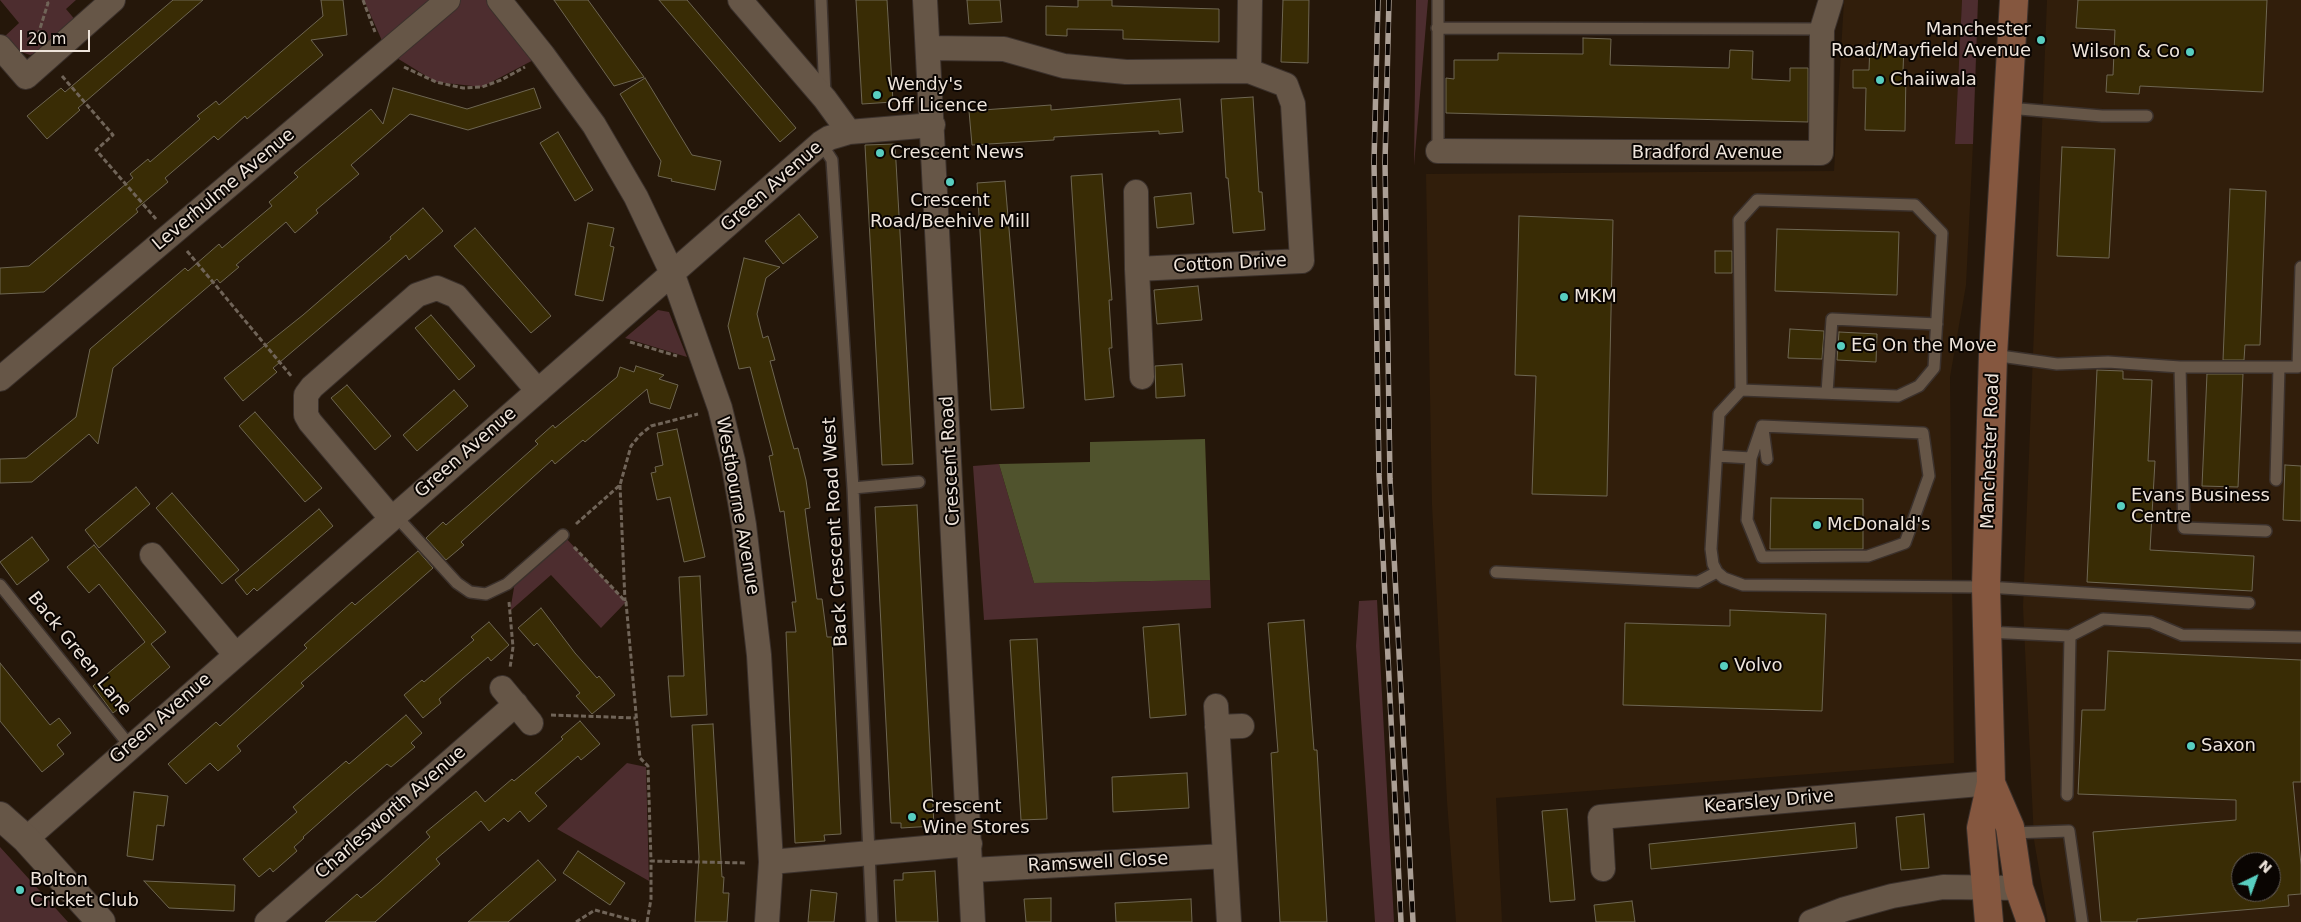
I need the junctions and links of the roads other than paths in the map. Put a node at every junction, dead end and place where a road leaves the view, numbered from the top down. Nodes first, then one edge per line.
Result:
1 (113, 0) edge
2 (448, 0) edge
3 (499, 0) edge
4 (740, 0) edge
5 (820, 0) edge
6 (925, 0) edge
7 (1250, 0) edge
8 (1438, 0) edge
9 (1831, 0) edge
10 (2014, 0) edge
11 (1438, 28) junction
12 (1822, 29) junction
13 (0, 47) edge
14 (928, 48) junction
15 (1249, 71) junction
16 (825, 99) junction
17 (2008, 108) junction
18 (2147, 116) dead end
19 (933, 125) junction
20 (849, 132) junction
21 (820, 144) junction
22 (1438, 151) joint
23 (1136, 192) dead end
24 (2301, 267) edge
25 (1138, 269) junction
26 (673, 275) junction
27 (1937, 324) junction
28 (1994, 355) junction
29 (2180, 367) junction
30 (2279, 367) junction
31 (1142, 377) dead end
32 (0, 379) edge
33 (1741, 390) junction
34 (538, 391) junction
35 (1827, 393) junction
36 (1762, 426) junction
37 (1717, 456) junction
38 (1751, 458) junction
39 (1767, 459) dead end
40 (2276, 480) dead end
41 (919, 482) dead end
42 (853, 488) junction
43 (393, 517) junction
44 (2266, 531) dead end
45 (563, 535) road end
46 (152, 555) dead end
47 (1496, 572) dead end
48 (1717, 572) junction
49 (0, 585) edge
50 (1986, 587) junction
51 (2249, 603) dead end
52 (1987, 632) junction
53 (2070, 636) junction
54 (2301, 637) edge
55 (235, 654) junction
56 (531, 723) road end
57 (1242, 726) dead end
58 (130, 746) junction
59 (1991, 783) junction
60 (2066, 795) dead end
61 (0, 798) edge
62 (0, 816) edge
63 (2011, 833) junction
64 (26, 838) junction
65 (970, 844) junction
66 (868, 854) junction
67 (1225, 856) junction
68 (771, 862) junction
69 (1603, 869) dead end
70 (972, 870) junction
71 (1985, 888) junction
72 (2019, 888) junction
73 (101, 922) edge
74 (267, 922) edge
75 (767, 922) edge
76 (872, 922) edge
77 (974, 922) edge
78 (1229, 922) edge
79 (1811, 922) edge
80 (1989, 922) edge
81 (2020, 922) edge
82 (2031, 922) edge
83 (2082, 922) edge

1 - 13 street
2 - 32 street, Leverhulme Avenue
3 - 26 street, Westbourne Avenue
4 - 16 street
5 - 16 lane
6 - 14 street, Crescent Road
7 - 15 street
8 - 11 lane
9 - 12 street, Bradford Avenue
10 - 17 main road, Manchester Road
11 - 12 lane
11 - 22 lane
12 - 22 street, Bradford Avenue
14 - 15 street
14 - 19 street, Crescent Road
15 - 25 street, Cotton Drive
16 - 20 street
17 - 18 lane
17 - 28 main road, Manchester Road
19 - 20 street, Green Avenue
19 - 65 street, Crescent Road
20 - 21 street, Green Avenue
21 - 26 street, Green Avenue
21 - 42 lane, Back Crescent Road West
23 - 25 street
24 - 30 lane
25 - 31 street
26 - 34 street, Green Avenue
26 - 68 street, Westbourne Avenue
27 - 33 lane
27 - 35 lane
27 - 35 lane
28 - 29 lane
28 - 50 main road, Manchester Road
29 - 30 lane
29 - 44 lane
30 - 40 lane
33 - 35 lane
33 - 37 lane
34 - 43 street, Green Avenue
34 - 43 street
36 - 38 lane
36 - 38 lane
36 - 39 lane
37 - 38 lane
37 - 48 lane
41 - 42 lane
42 - 66 lane, Back Crescent Road West
43 - 45 lane
43 - 55 street, Green Avenue
46 - 55 street
47 - 48 lane
48 - 50 lane
49 - 58 lane, Back Green Lane
50 - 51 lane
50 - 52 main road, Manchester Road
52 - 53 lane
52 - 59 main road, Manchester Road
53 - 54 lane
53 - 60 lane
55 - 58 street, Green Avenue
56 - 74 street, Charlesworth Avenue
57 - 67 street
58 - 64 street, Green Avenue
59 - 63 main road, Manchester Road
59 - 69 street, Kearsley Drive
59 - 71 main road, Manchester Road
61 - 64 street
62 - 64 street
63 - 72 main road, Manchester Road
63 - 83 lane
64 - 73 street
65 - 66 street
65 - 70 street, Crescent Road
66 - 68 street
66 - 76 lane, Back Crescent Road West
67 - 70 street, Ramswell Close
67 - 78 street
68 - 75 street, Westbourne Avenue
70 - 77 street, Crescent Road
71 - 72 street
71 - 79 street
71 - 80 main road, Manchester Road
72 - 81 street
72 - 82 main road, Manchester Road

